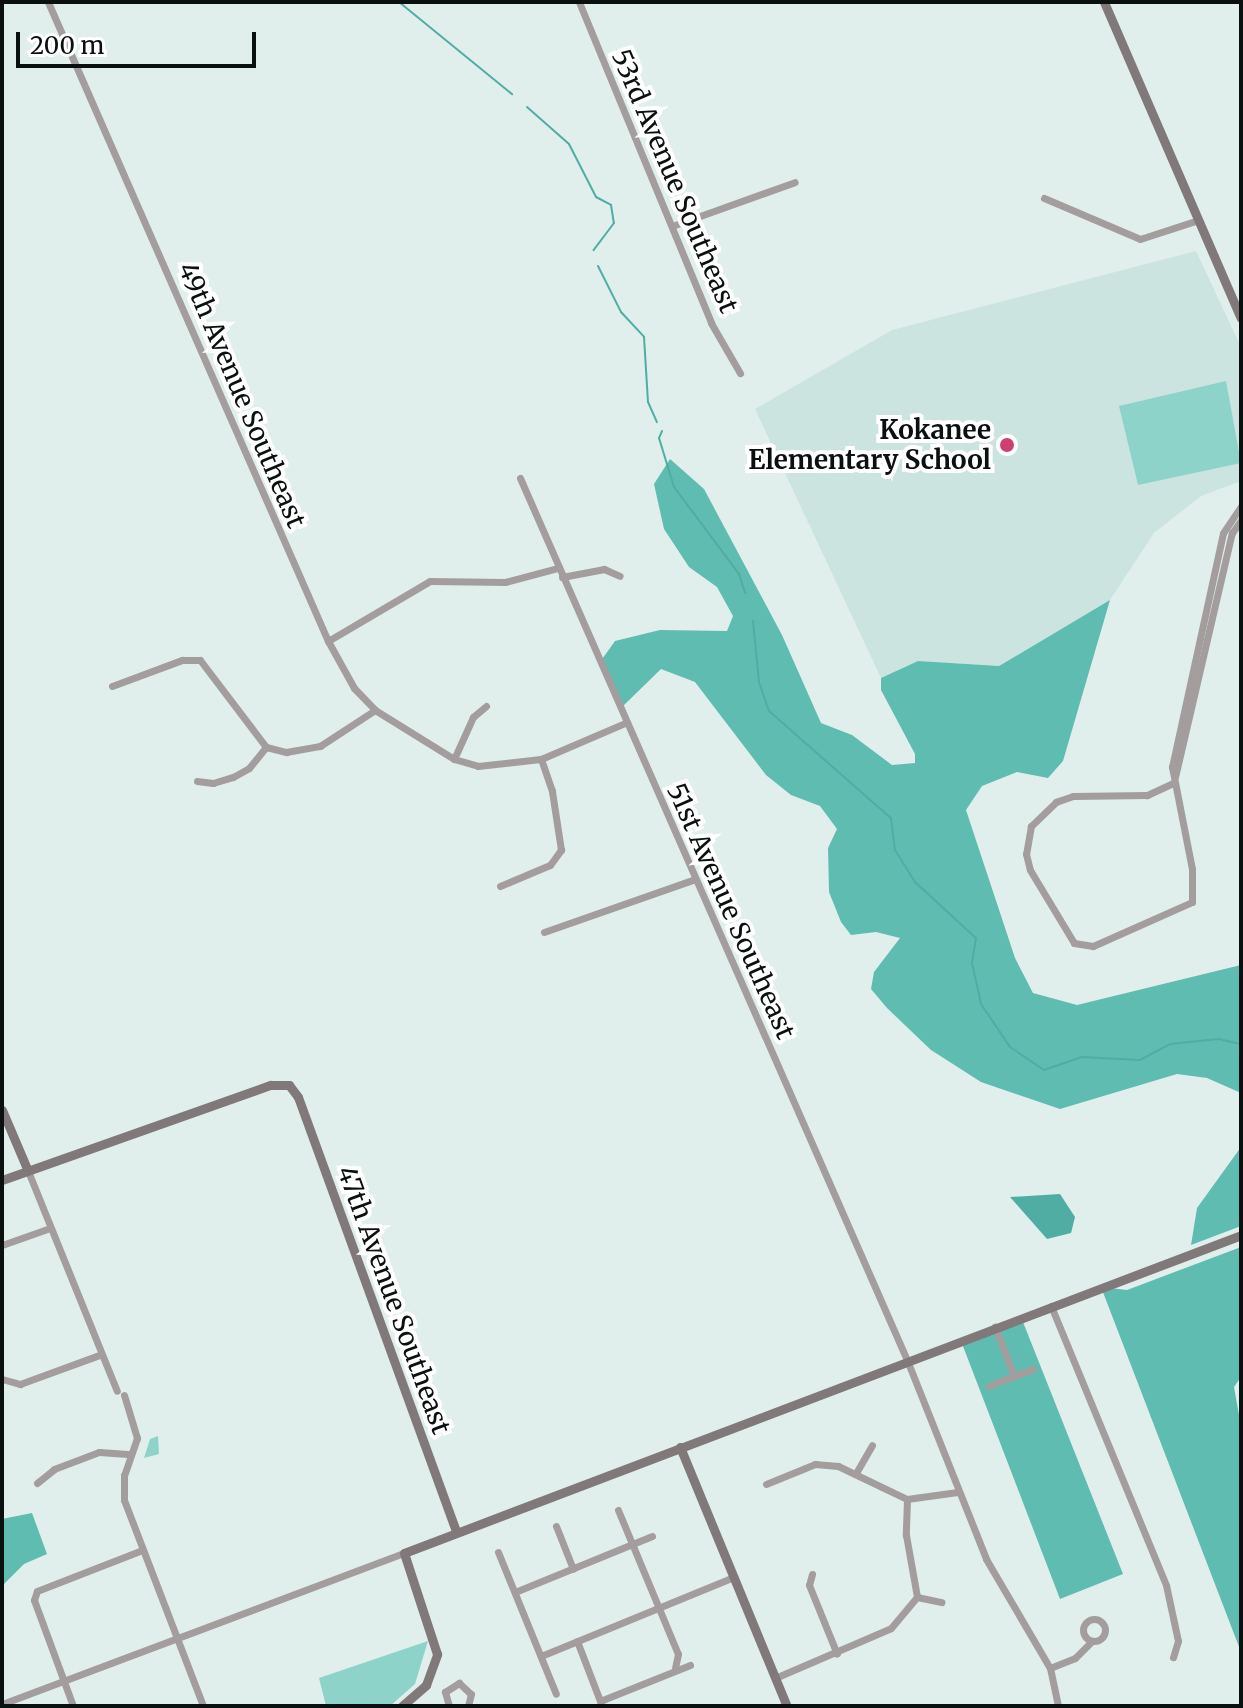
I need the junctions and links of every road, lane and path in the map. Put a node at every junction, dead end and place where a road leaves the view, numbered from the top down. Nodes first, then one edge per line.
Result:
1 (48, 2) edge
2 (579, 2) edge
3 (1104, 2) edge
4 (795, 182) dead end
5 (1044, 198) dead end
6 (1198, 220) junction
7 (675, 225) junction
8 (1241, 318) edge
9 (740, 373) dead end
10 (520, 478) dead end
11 (1241, 506) edge
12 (1241, 520) edge
13 (560, 572) junction
14 (620, 576) dead end
15 (1208, 618) junction
16 (328, 641) junction
17 (112, 686) dead end
18 (486, 706) dead end
19 (375, 710) junction
20 (625, 723) junction
21 (266, 747) junction
22 (454, 759) junction
23 (541, 759) junction
24 (197, 781) dead end
25 (1173, 783) junction
26 (695, 879) junction
27 (500, 886) dead end
28 (544, 932) dead end
29 (2, 1110) edge
30 (28, 1171) junction
31 (2, 1180) edge
32 (50, 1228) junction
33 (1241, 1235) edge
34 (2, 1245) edge
35 (1051, 1306) junction
36 (995, 1327) junction
37 (102, 1354) junction
38 (907, 1360) junction
39 (1033, 1369) dead end
40 (1014, 1376) junction
41 (5, 1381) edge
42 (989, 1386) dead end
43 (872, 1445) dead end
44 (680, 1447) junction
45 (131, 1454) junction
46 (856, 1473) junction
47 (37, 1483) dead end
48 (766, 1484) dead end
49 (958, 1492) junction
50 (907, 1499) junction
51 (618, 1510) dead end
52 (556, 1526) dead end
53 (456, 1532) junction
54 (652, 1536) dead end
55 (632, 1545) junction
56 (142, 1550) junction
57 (498, 1552) dead end
58 (404, 1553) junction
59 (573, 1569) junction
60 (812, 1574) dead end
61 (734, 1577) junction
62 (515, 1592) junction
63 (917, 1597) junction
64 (941, 1602) dead end
65 (657, 1609) junction
66 (176, 1639) junction
67 (577, 1641) junction
68 (1092, 1641) dead end
69 (837, 1654) junction
70 (541, 1656) junction
71 (1173, 1657) dead end
72 (690, 1665) dead end
73 (675, 1668) junction
74 (1050, 1668) junction
75 (775, 1678) junction
76 (63, 1680) junction
77 (426, 1685) junction
78 (445, 1692) junction
79 (556, 1694) dead end
80 (2, 1704) edge
81 (601, 1704) edge
82 (73, 1706) edge
83 (203, 1706) edge
84 (402, 1706) edge
85 (449, 1706) edge
86 (468, 1706) edge
87 (787, 1706) edge
88 (1058, 1706) edge

1 - 16 street, 49th Avenue Southeast
2 - 7 street, 53rd Avenue Southeast
3 - 6 street
4 - 7 street
5 - 6 street
6 - 8 street
7 - 9 street, 53rd Avenue Southeast
10 - 13 street, 51st Avenue Southeast
11 - 15 street
12 - 15 street
13 - 14 street
13 - 16 street
13 - 20 street, 51st Avenue Southeast
15 - 25 street
16 - 19 street, 49th Avenue Southeast
17 - 21 street
18 - 22 street
19 - 21 street
19 - 22 street, 49th Avenue Southeast
20 - 23 street
20 - 26 street, 51st Avenue Southeast
21 - 24 street
22 - 23 street
23 - 27 street
25 - 25 street
26 - 28 street
26 - 38 street, 51st Avenue Southeast
29 - 30 street
30 - 31 street
30 - 32 street
30 - 53 street, 47th Avenue Southeast
32 - 34 street
32 - 37 street
33 - 35 street
35 - 36 street
35 - 71 street
36 - 38 street
36 - 40 street
37 - 41 street
37 - 45 street
38 - 44 street
38 - 49 street, 51st Avenue Southeast
39 - 40 street
40 - 42 street
43 - 46 street
44 - 53 street
44 - 61 street
45 - 47 street
45 - 56 street
46 - 48 street
46 - 50 street
49 - 50 street
49 - 74 street, 51st Avenue Southeast
50 - 63 street
51 - 55 street
52 - 59 street
53 - 58 street
54 - 55 street
55 - 59 street
55 - 65 street
56 - 66 street
56 - 76 street
57 - 62 street
58 - 66 street
58 - 77 street
59 - 62 street
60 - 69 street
61 - 65 street
61 - 75 street
62 - 70 street
63 - 64 street
63 - 69 street
65 - 67 street
65 - 73 street
66 - 76 street
66 - 83 street
67 - 70 street
67 - 81 street
68 - 74 street
69 - 75 street
70 - 79 street
72 - 73 street
73 - 81 street
74 - 88 street, 51st Avenue Southeast
75 - 87 street
76 - 80 street
76 - 82 street
77 - 78 street
77 - 84 street
78 - 85 street
78 - 86 street

